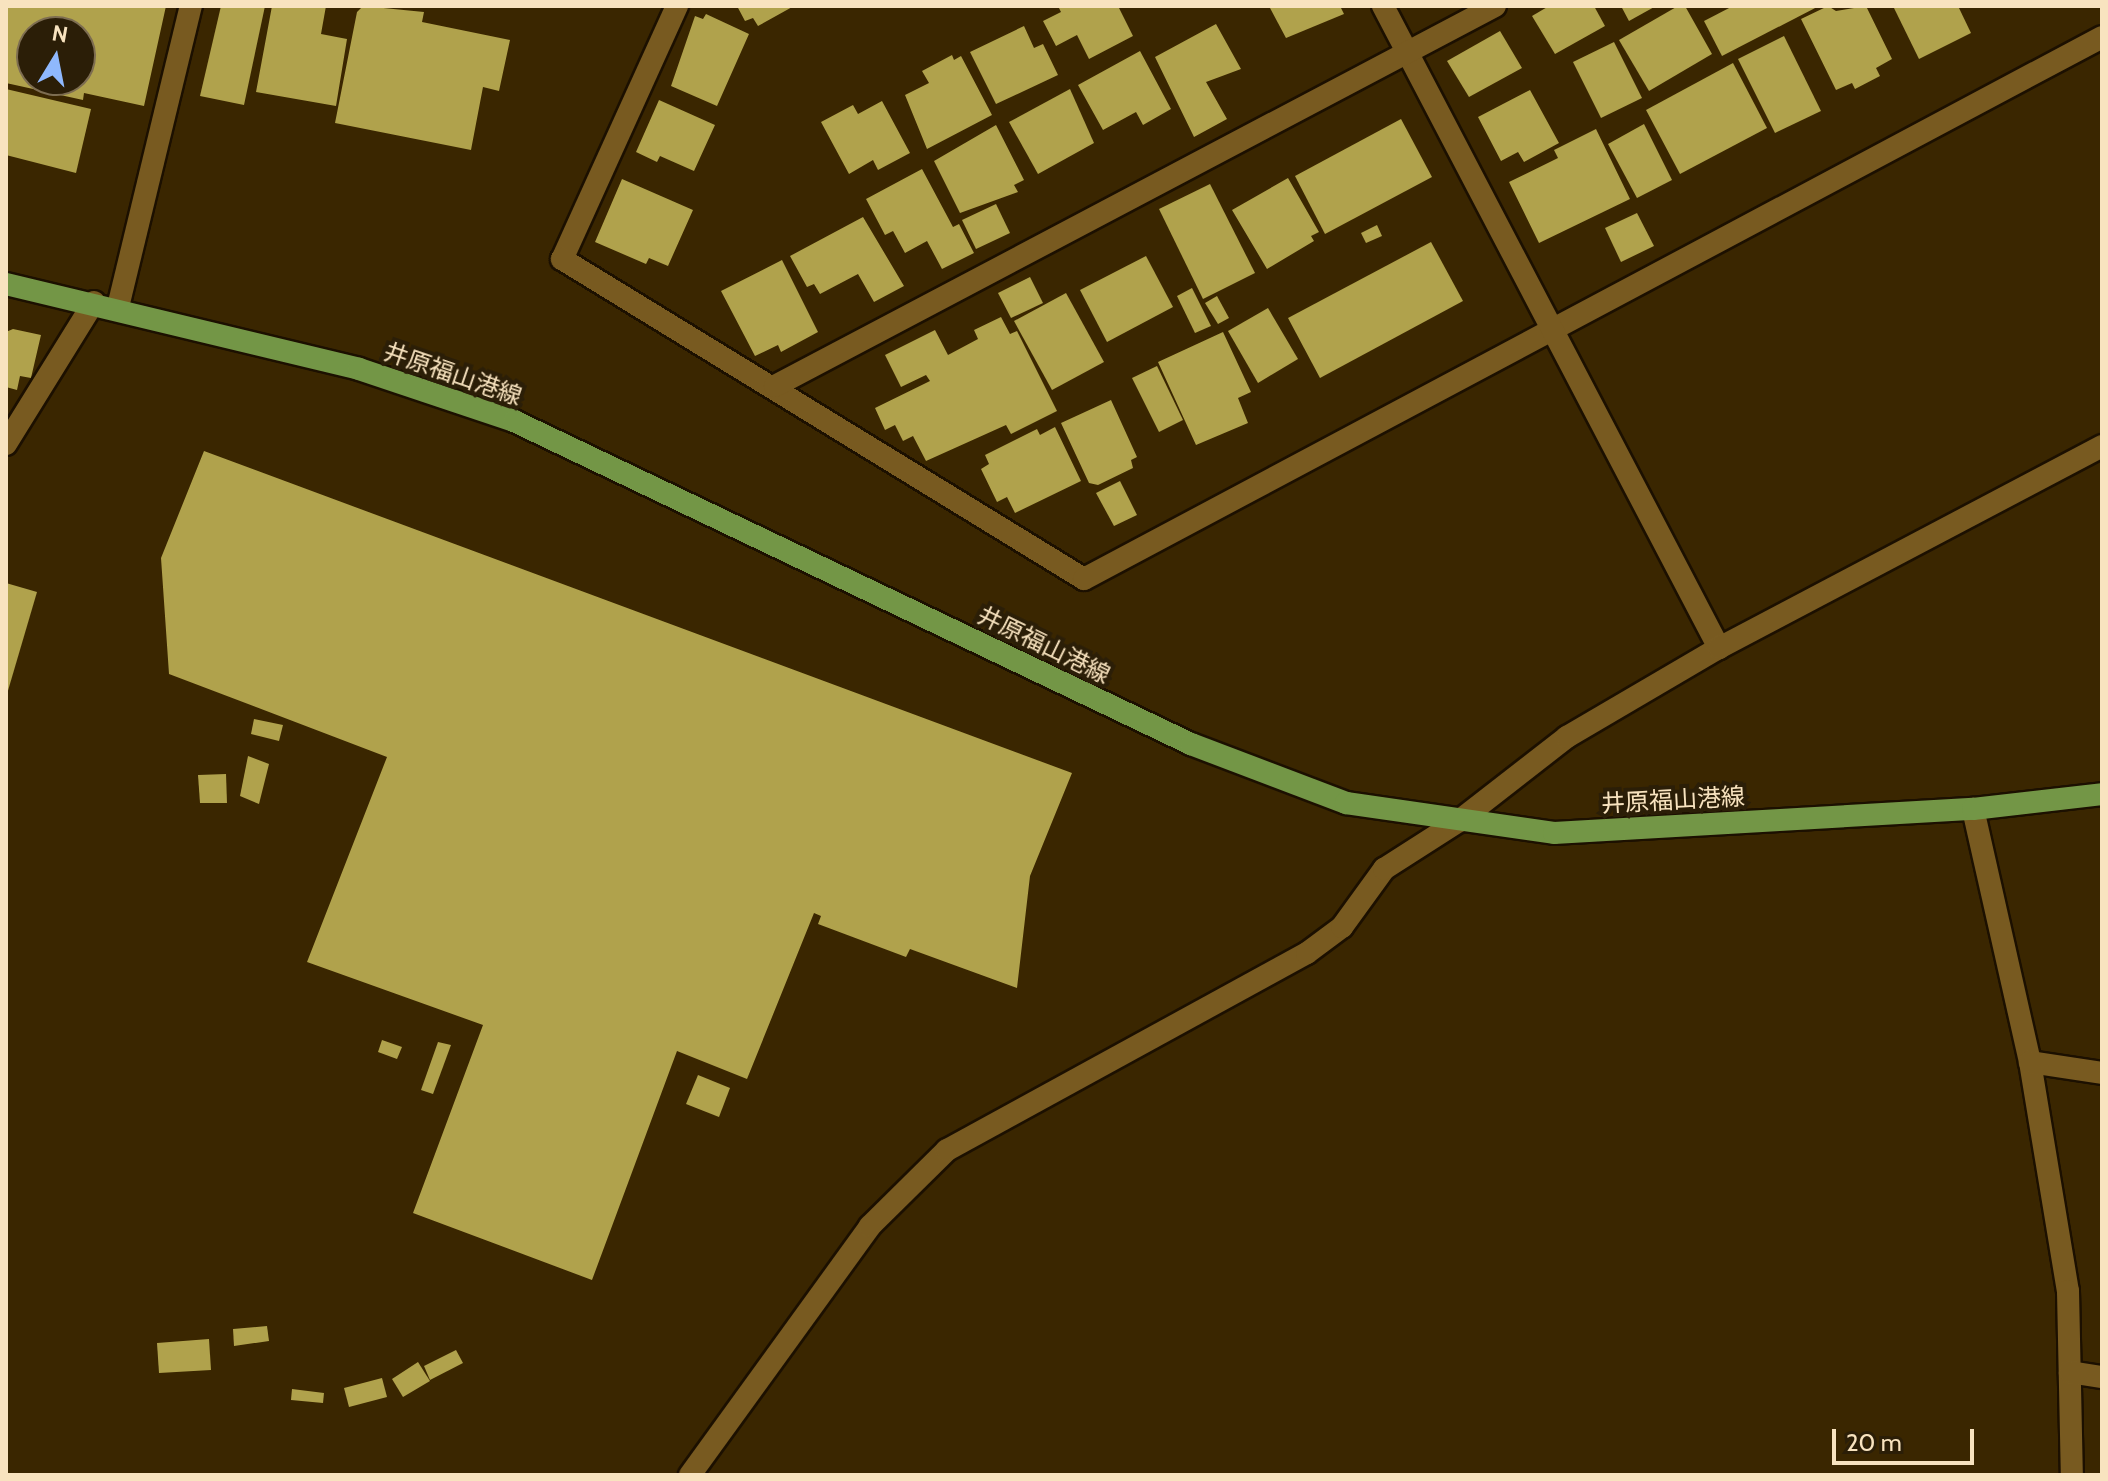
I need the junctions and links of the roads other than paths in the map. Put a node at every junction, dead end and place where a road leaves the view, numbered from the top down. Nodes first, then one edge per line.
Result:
1 (191, 6) edge
2 (677, 6) edge
3 (1383, 6) edge
4 (1495, 6) edge
5 (2102, 37) edge
6 (1408, 52) junction
7 (6, 284) edge
8 (94, 302) junction
9 (118, 307) junction
10 (1552, 327) junction
11 (775, 386) junction
12 (6, 444) edge
13 (2102, 446) edge
14 (1719, 648) junction
15 (2102, 794) edge
16 (1973, 809) junction
17 (1459, 821) junction
18 (2030, 1062) junction
19 (2102, 1073) edge
20 (2070, 1372) junction
21 (2102, 1377) edge
22 (690, 1475) edge
23 (2072, 1475) edge

1 - 9 street
2 - 11 street
3 - 6 street
4 - 6 street
5 - 10 street
6 - 10 street
6 - 11 street
7 - 8 main road, 井原福山港線
8 - 9 main road, 井原福山港線
8 - 12 street
9 - 17 main road, 井原福山港線
10 - 11 street
10 - 14 street
13 - 14 street
14 - 17 street
15 - 16 main road, 井原福山港線
16 - 17 main road, 井原福山港線
16 - 18 street
17 - 22 street
18 - 19 street
18 - 20 street
20 - 21 street
20 - 23 street

